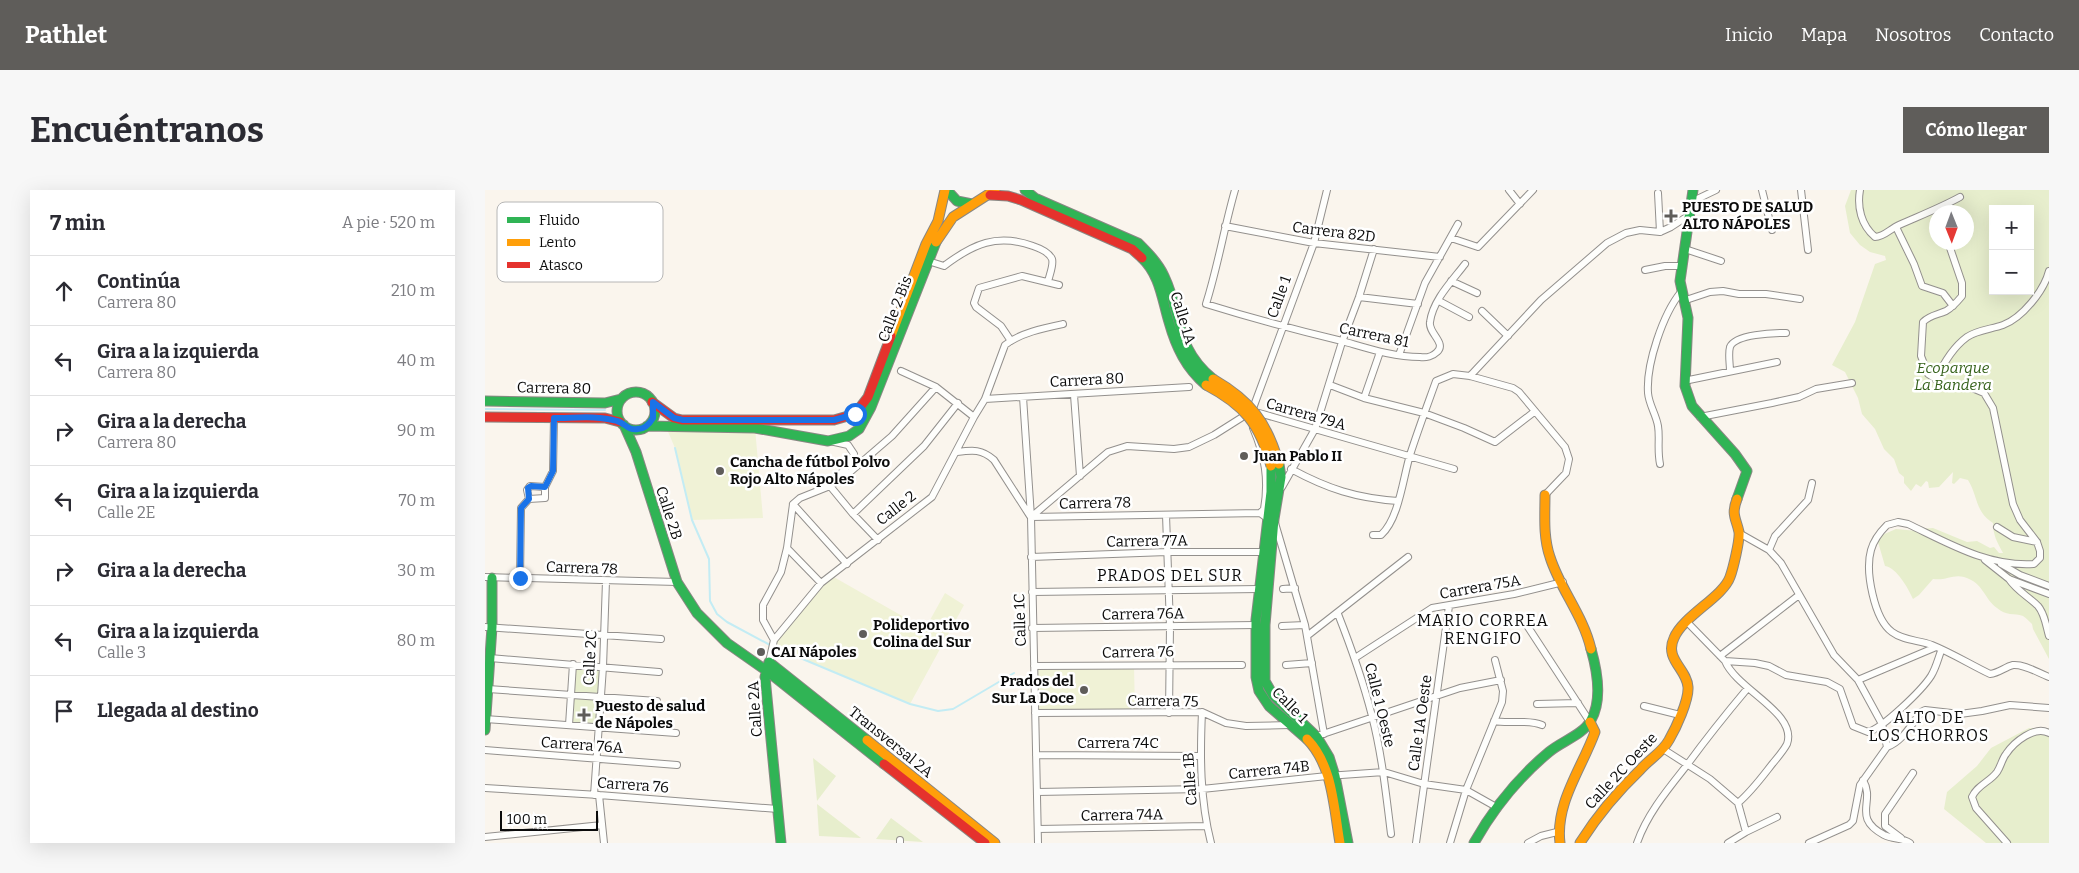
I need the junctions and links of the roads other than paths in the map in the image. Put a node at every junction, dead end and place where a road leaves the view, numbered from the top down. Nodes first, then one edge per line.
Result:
1 (946, 190) edge
2 (1025, 190) edge
3 (1235, 190) edge
4 (1327, 190) edge
5 (1509, 190) edge
6 (1533, 190) edge
7 (1693, 190) edge
8 (1716, 190) edge
9 (1762, 190) edge
10 (1801, 190) edge
11 (1860, 190) edge
12 (993, 192) edge
13 (1658, 193) dead end
14 (1960, 197) dead end
15 (1693, 201) junction
16 (972, 204) junction
17 (1520, 204) junction
18 (1947, 205) edge
19 (1691, 214) junction
20 (1929, 214) edge
21 (1458, 224) dead end
22 (1225, 226) junction
23 (1896, 226) junction
24 (1772, 230) dead end
25 (1660, 232) junction
26 (1451, 238) junction
27 (1314, 243) junction
28 (1375, 249) junction
29 (1685, 249) junction
30 (1808, 250) dead end
31 (1951, 250) edge
32 (1441, 257) junction
33 (928, 261) junction
34 (1721, 261) dead end
35 (1465, 264) dead end
36 (1683, 266) junction
37 (1645, 270) dead end
38 (2049, 271) edge
39 (1451, 281) junction
40 (1048, 282) junction
41 (1059, 285) dead end
42 (1477, 293) dead end
43 (1683, 296) junction
44 (1359, 297) junction
45 (1800, 299) dead end
46 (1439, 301) junction
47 (1206, 304) joint
48 (1418, 304) junction
49 (1953, 306) junction
50 (1482, 310) dead end
51 (1469, 317) dead end
52 (1063, 324) dead end
53 (1283, 328) junction
54 (1787, 333) dead end
55 (1508, 336) junction
56 (1011, 341) junction
57 (1342, 342) junction
58 (1381, 352) junction
59 (1399, 356) junction
60 (1777, 362) dead end
61 (901, 371) dead end
62 (1730, 371) junction
63 (1470, 376) junction
64 (1936, 380) junction
65 (1209, 382) junction
66 (1684, 382) junction
67 (1852, 383) dead end
68 (1330, 385) junction
69 (936, 387) junction
70 (1189, 387) dead end
71 (1074, 395) junction
72 (868, 397) joint
73 (1023, 397) junction
74 (1364, 398) junction
75 (621, 399) junction
76 (985, 399) junction
77 (485, 401) edge
78 (653, 402) junction
79 (958, 403) junction
80 (1252, 411) junction
81 (1534, 412) junction
82 (1424, 413) junction
83 (1245, 415) junction
84 (485, 417) edge
85 (974, 417) junction
86 (1700, 417) junction
87 (554, 418) junction
88 (622, 424) junction
89 (645, 427) junction
90 (1315, 429) junction
91 (828, 441) junction
92 (636, 452) junction
93 (957, 452) junction
94 (1410, 456) junction
95 (1660, 464) dead end
96 (1275, 465) junction
97 (1454, 469) dead end
98 (1291, 470) junction
99 (1080, 476) junction
100 (1812, 483) dead end
101 (830, 486) junction
102 (545, 487) junction
103 (1279, 491) junction
104 (1545, 495) joint
105 (529, 499) junction
106 (1398, 501) junction
107 (793, 504) junction
108 (853, 514) junction
109 (1165, 514) junction
110 (1031, 517) junction
111 (1267, 517) junction
112 (1997, 527) dead end
113 (1739, 533) junction
114 (1373, 535) dead end
115 (878, 540) junction
116 (2037, 542) junction
117 (787, 548) junction
118 (1769, 550) junction
119 (1167, 552) junction
120 (1267, 553) junction
121 (1031, 557) junction
122 (1408, 557) dead end
123 (1982, 557) junction
124 (1287, 558) junction
125 (1997, 562) junction
126 (847, 564) junction
127 (488, 578) edge
128 (520, 578) junction
129 (2009, 579) junction
130 (606, 581) junction
131 (677, 582) junction
132 (1563, 582) junction
133 (821, 583) junction
134 (2049, 586) edge
135 (1295, 588) junction
136 (1259, 589) junction
137 (1169, 590) junction
138 (1283, 590) dead end
139 (1032, 592) junction
140 (2049, 594) edge
141 (1799, 595) junction
142 (1449, 606) junction
143 (1338, 614) junction
144 (1687, 622) junction
145 (1255, 625) junction
146 (1305, 625) junction
147 (1170, 626) junction
148 (1282, 626) dead end
149 (1528, 626) dead end
150 (489, 627) edge
151 (1032, 628) junction
152 (604, 636) junction
153 (1307, 636) junction
154 (2049, 636) edge
155 (661, 639) dead end
156 (774, 640) junction
157 (1939, 649) junction
158 (1720, 656) junction
159 (490, 658) junction
160 (1355, 658) junction
161 (1495, 660) dead end
162 (1725, 661) junction
163 (1312, 663) junction
164 (573, 664) junction
165 (1170, 664) junction
166 (1242, 665) dead end
167 (1285, 665) dead end
168 (603, 666) junction
169 (768, 666) junction
170 (1034, 666) junction
171 (659, 672) dead end
172 (2049, 676) edge
173 (1501, 680) junction
174 (1858, 680) junction
175 (488, 689) junction
176 (1747, 689) junction
177 (571, 695) junction
178 (601, 697) junction
179 (1436, 697) junction
180 (657, 701) dead end
181 (1577, 703) junction
182 (1537, 704) dead end
183 (1644, 706) dead end
184 (2049, 708) edge
185 (1203, 712) junction
186 (1035, 713) junction
187 (1169, 713) junction
188 (1680, 715) junction
189 (1372, 717) junction
190 (486, 719) edge
191 (1494, 720) junction
192 (1590, 722) junction
193 (1882, 724) junction
194 (569, 725) junction
195 (1289, 725) junction
196 (1542, 725) dead end
197 (598, 727) junction
198 (485, 730) edge
199 (676, 733) dead end
200 (2049, 733) edge
201 (1320, 735) junction
202 (1887, 747) junction
203 (1663, 749) junction
204 (485, 750) edge
205 (1036, 755) junction
206 (1200, 756) junction
207 (596, 758) junction
208 (1687, 764) junction
209 (677, 765) dead end
210 (1384, 772) junction
211 (1913, 773) dead end
212 (1331, 776) junction
213 (1863, 780) junction
214 (1424, 784) junction
215 (485, 788) edge
216 (1202, 789) junction
217 (1466, 790) junction
218 (1037, 792) junction
219 (597, 795) junction
220 (1738, 804) junction
221 (1498, 808) junction
222 (778, 809) junction
223 (1777, 818) dead end
224 (602, 825) junction
225 (1207, 826) junction
226 (1038, 829) junction
227 (1557, 832) junction
228 (1746, 832) junction
229 (1391, 834) dead end
230 (485, 837) edge
231 (1901, 838) junction
232 (604, 843) edge
233 (781, 843) edge
234 (985, 843) edge
235 (995, 843) edge
236 (1038, 843) edge
237 (1211, 843) edge
238 (1340, 843) edge
239 (1348, 843) edge
240 (1416, 843) edge
241 (1451, 843) edge
242 (1474, 843) edge
243 (1528, 843) edge
244 (1560, 843) edge
245 (1580, 843) edge
246 (1637, 843) edge
247 (1729, 843) edge
248 (1809, 843) edge
249 (1910, 843) edge
250 (2007, 843) edge

1 - 16 street
1 - 72 street, Calle 2 Bis
2 - 65 street, Calle 1A
3 - 22 street, Calle 1A
4 - 27 street, Calle 1
5 - 17 street
6 - 17 street
7 - 15 street
8 - 15 street
9 - 24 street
10 - 30 street
11 - 23 street
12 - 16 street, Calle 2 Bis
12 - 65 street, Calle 1A
13 - 25 street
14 - 18 street
15 - 19 street
16 - 33 street, Calle 2 Bis
17 - 26 street
19 - 25 street
19 - 29 street
20 - 23 street
21 - 26 street
22 - 27 street, Carrera 82D
22 - 47 street, Calle 1A
23 - 49 street
25 - 55 street
26 - 32 street
27 - 28 street, Carrera 82D
27 - 53 street, Calle 1
28 - 32 street, Carrera 82D
28 - 44 street, Calle 1
29 - 34 street
29 - 36 street
31 - 49 street
32 - 48 street
33 - 40 street
33 - 91 street, Calle 2 Bis
35 - 39 street, Carrera 81
36 - 37 street
36 - 43 street
38 - 64 street
39 - 42 street
39 - 46 street, Carrera 81
40 - 41 street
40 - 56 street
43 - 45 street
43 - 66 street
43 - 95 street
44 - 48 street
44 - 57 street, Calle 1
46 - 51 street
46 - 59 street, Carrera 81
47 - 53 street, Carrera 81
48 - 59 street
49 - 64 street
50 - 55 street
52 - 56 street
53 - 57 street, Carrera 81
53 - 80 street, Calle 1
54 - 62 street
55 - 63 street
56 - 76 street, Calle 2
57 - 58 street, Carrera 81
57 - 68 street, Calle 1
58 - 59 street, Carrera 81
58 - 74 street
60 - 62 street
61 - 69 street
62 - 66 street
63 - 81 street
63 - 82 street
64 - 116 street
65 - 96 street, Calle 1A, bridge
66 - 86 street
67 - 86 street
68 - 74 street
68 - 90 street, Calle 1
69 - 79 street
69 - 101 street
70 - 71 street, Carrera 80
71 - 73 street, Carrera 80
71 - 99 street
72 - 78 street, Carrera 80
73 - 76 street, Carrera 80
73 - 110 street, Calle 1C
74 - 82 street
75 - 77 street, Carrera 80
75 - 78 street, Carrera 80
75 - 88 street
76 - 85 street, Calle 2
78 - 89 street
79 - 85 street
79 - 108 street, Calle 2
80 - 83 street, Carrera 79A
80 - 90 street, Carrera 79A
81 - 82 street
81 - 104 street
82 - 94 street
83 - 99 street, Carrera 79A
83 - 111 street, Calle 1
84 - 87 street, Carrera 80
85 - 93 street, Calle 2
86 - 113 street
87 - 88 street, Carrera 80
87 - 102 street
88 - 89 street, Carrera 80
88 - 92 street, Calle 2B
89 - 91 street, Carrera 80
89 - 92 street
90 - 94 street, Carrera 79A
90 - 98 street, Calle 1
91 - 101 street
92 - 131 street, Calle 2B
93 - 110 street
93 - 115 street, Calle 2
94 - 97 street, Carrera 79A
94 - 106 street
96 - 103 street, Calle 1A
96 - 111 street, Calle 1A
98 - 103 street, Calle 1
98 - 106 street
99 - 110 street, Carrera 79A
100 - 118 street
101 - 107 street
101 - 108 street
102 - 105 street
102 - 105 street
103 - 111 street, Calle 1
104 - 132 street
105 - 128 street
106 - 114 street
107 - 117 street
107 - 126 street
108 - 115 street
109 - 110 street, Carrera 78
109 - 111 street, Carrera 78
109 - 119 street
110 - 121 street, Calle 1C
111 - 120 street, Calle 1
111 - 124 street, Calle 1
112 - 116 street
113 - 118 street
113 - 144 street, Calle 2C Oeste
115 - 126 street, Calle 2
116 - 125 street
117 - 133 street
117 - 156 street
118 - 141 street
119 - 120 street, Carrera 77A
119 - 121 street, Carrera 77A
119 - 137 street
120 - 124 street, Carrera 77A
120 - 136 street, Calle 1
120 - 201 street, Calle 1
121 - 139 street, Calle 1C
122 - 143 street
123 - 125 street
123 - 129 street
123 - 157 street
124 - 135 street, Calle 1
125 - 134 street
126 - 133 street, Calle 2
127 - 128 street, Carrera 78
127 - 150 street
128 - 130 street, Carrera 78
129 - 140 street
129 - 154 street
130 - 131 street, Carrera 78
130 - 152 street, Calle 2C
131 - 169 street, Calle 2A
132 - 142 street, Carrera 75A
132 - 192 street
133 - 156 street, Calle 2
135 - 138 street
135 - 146 street, Calle 1
136 - 137 street
136 - 145 street, Calle 1
137 - 139 street
137 - 147 street
139 - 151 street, Calle 1C
141 - 158 street
141 - 174 street
142 - 160 street, Carrera 75A
142 - 179 street, Calle 1A Oeste
143 - 153 street
143 - 160 street, Calle 1 Oeste
144 - 158 street
144 - 188 street, Calle 2C Oeste
145 - 147 street, Carrera 76A
145 - 195 street, Calle 1
146 - 148 street
146 - 153 street, Calle 1
147 - 151 street, Carrera 76A
147 - 165 street
149 - 181 street
150 - 152 street
150 - 159 street
151 - 170 street, Calle 1C
152 - 155 street
152 - 168 street, Calle 2C
153 - 163 street, Calle 1
156 - 169 street, Calle 2
157 - 172 street
157 - 174 street
157 - 193 street
158 - 162 street
159 - 164 street
159 - 175 street
160 - 189 street, Calle 1 Oeste
161 - 173 street
162 - 176 street
162 - 193 street
163 - 167 street
163 - 201 street, Calle 1
164 - 168 street
164 - 177 street
165 - 166 street, Carrera 76
165 - 170 street, Carrera 76
165 - 187 street
168 - 171 street
168 - 178 street, Calle 2C
169 - 222 street, Calle 2A
169 - 234 street, Transversal 2A
169 - 235 street, Transversal 2A
170 - 186 street, Calle 1C
173 - 179 street
173 - 191 street
174 - 193 street
175 - 177 street
175 - 190 street
176 - 208 street
176 - 220 street
177 - 178 street
177 - 194 street
178 - 180 street
178 - 197 street, Calle 2C
179 - 189 street
179 - 214 street, Calle 1A Oeste
181 - 182 street
181 - 192 street
183 - 188 street
184 - 202 street
185 - 187 street, Carrera 75
185 - 195 street, Carrera 75
185 - 206 street, Calle 1B
186 - 187 street, Carrera 75
186 - 205 street, Calle 1C
188 - 203 street, Calle 2C Oeste
189 - 201 street
189 - 210 street, Calle 1 Oeste
190 - 194 street
190 - 198 street
191 - 196 street
191 - 217 street
192 - 221 street
192 - 227 street
193 - 202 street
194 - 197 street
195 - 212 street, Calle 1
197 - 199 street
197 - 207 street, Calle 2C
200 - 250 street
201 - 212 street, Calle 1
202 - 213 street
203 - 208 street
203 - 245 street, Calle 2C Oeste
204 - 207 street, Carrera 76A
205 - 206 street, Carrera 74C
205 - 218 street, Calle 1C
206 - 216 street, Calle 1B
207 - 209 street, Carrera 76A
207 - 219 street, Calle 2C
208 - 220 street
208 - 246 street
210 - 212 street, Carrera 74B
210 - 214 street, Carrera 74B
210 - 229 street, Calle 1 Oeste
211 - 231 street
212 - 216 street, Carrera 74B
212 - 238 street, Calle 1
212 - 239 street, Calle 1
213 - 231 street
213 - 248 street
214 - 217 street, Carrera 74B
214 - 240 street, Calle 1A Oeste
215 - 219 street, Carrera 76
216 - 218 street, Carrera 74B
216 - 225 street, Calle 1B
217 - 221 street, Carrera 74B
217 - 241 street
218 - 226 street, Calle 1C
219 - 222 street, Carrera 76
219 - 224 street, Calle 2C
220 - 228 street
221 - 242 street
222 - 233 street, Calle 2A
223 - 228 street
224 - 230 street
224 - 232 street, Calle 2C
225 - 226 street, Carrera 74A
225 - 237 street, Calle 1B
226 - 236 street, Calle 1C
227 - 243 street
227 - 244 street
228 - 247 street
231 - 249 street

